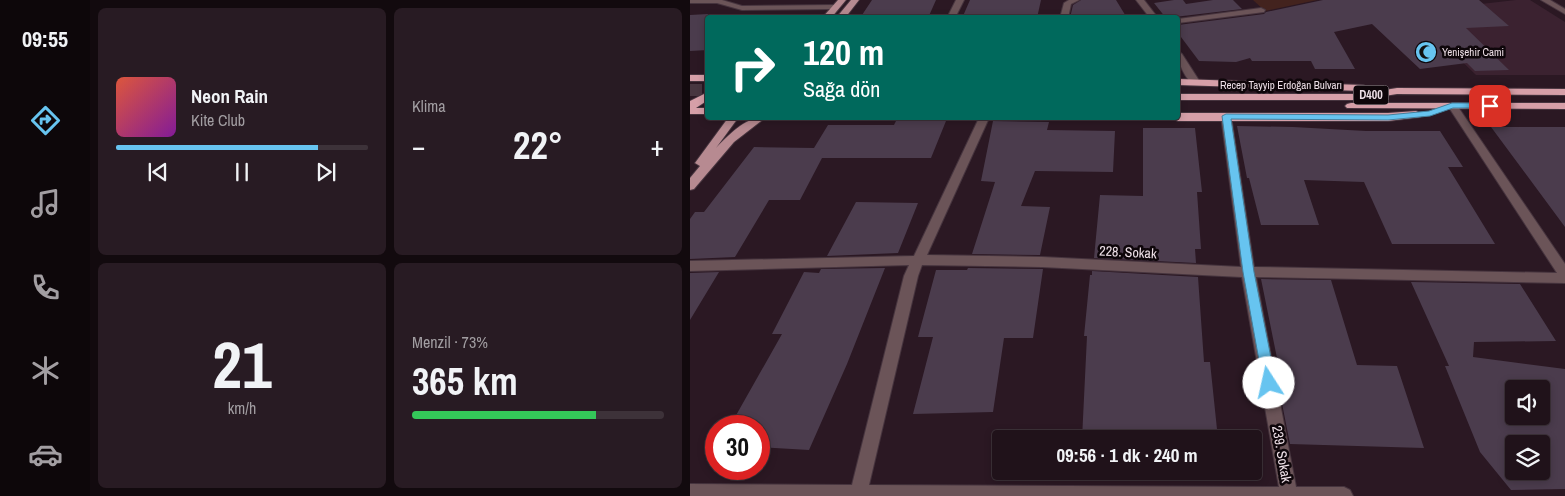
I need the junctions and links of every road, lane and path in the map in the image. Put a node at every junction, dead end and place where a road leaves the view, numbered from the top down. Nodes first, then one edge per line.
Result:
1 (842, 0) edge
2 (855, 0) edge
3 (960, 0) edge
4 (1075, 0) edge
5 (1140, 0) edge
6 (1251, 0) edge
7 (1545, 0) edge
8 (690, 1) edge
9 (835, 7) junction
10 (1565, 12) edge
11 (828, 15) edge
12 (842, 15) edge
13 (952, 15) edge
14 (1065, 15) edge
15 (1152, 15) edge
16 (1180, 21) edge
17 (1180, 57) edge
18 (690, 78) edge
19 (705, 78) edge
20 (1180, 82) edge
21 (1195, 82) junction
22 (1397, 91) junction
23 (1565, 92) edge
24 (705, 97) edge
25 (1180, 97) edge
26 (690, 106) edge
27 (1180, 106) edge
28 (1452, 106) junction
29 (1565, 106) edge
30 (690, 110) edge
31 (705, 111) edge
32 (1226, 116) junction
33 (1180, 117) edge
34 (731, 120) edge
35 (757, 120) edge
36 (983, 120) edge
37 (690, 174) edge
38 (690, 186) edge
39 (918, 260) junction
40 (690, 266) edge
41 (1248, 272) junction
42 (1565, 274) edge
43 (1565, 278) edge
44 (690, 493) edge
45 (858, 495) edge
46 (1289, 495) edge
47 (1344, 496) edge

1 - 9 main road
2 - 12 main road
3 - 13 street
4 - 14 street
5 - 15 street
6 - 16 street
7 - 10 street
8 - 9 street
9 - 11 main road
17 - 21 street
18 - 19 highway
20 - 21 highway
21 - 22 highway
22 - 23 highway, Recep Tayyip Erdoğan Bulvarı / D400
22 - 25 highway, Recep Tayyip Erdoğan Bulvarı / D400
24 - 26 highway
27 - 28 highway, Recep Tayyip Erdoğan Bulvarı / D400
28 - 29 highway, Recep Tayyip Erdoğan Bulvarı / D400
28 - 32 highway
28 - 42 street
30 - 31 highway
32 - 33 highway
32 - 41 street, 239. Sokak
34 - 37 main road
35 - 38 main road
36 - 39 street
39 - 40 street, 228. Sokak
39 - 41 street, 228. Sokak
39 - 45 street
41 - 43 street, 228. Sokak
41 - 46 street, 239. Sokak
44 - 45 street
45 - 46 street
46 - 47 street

